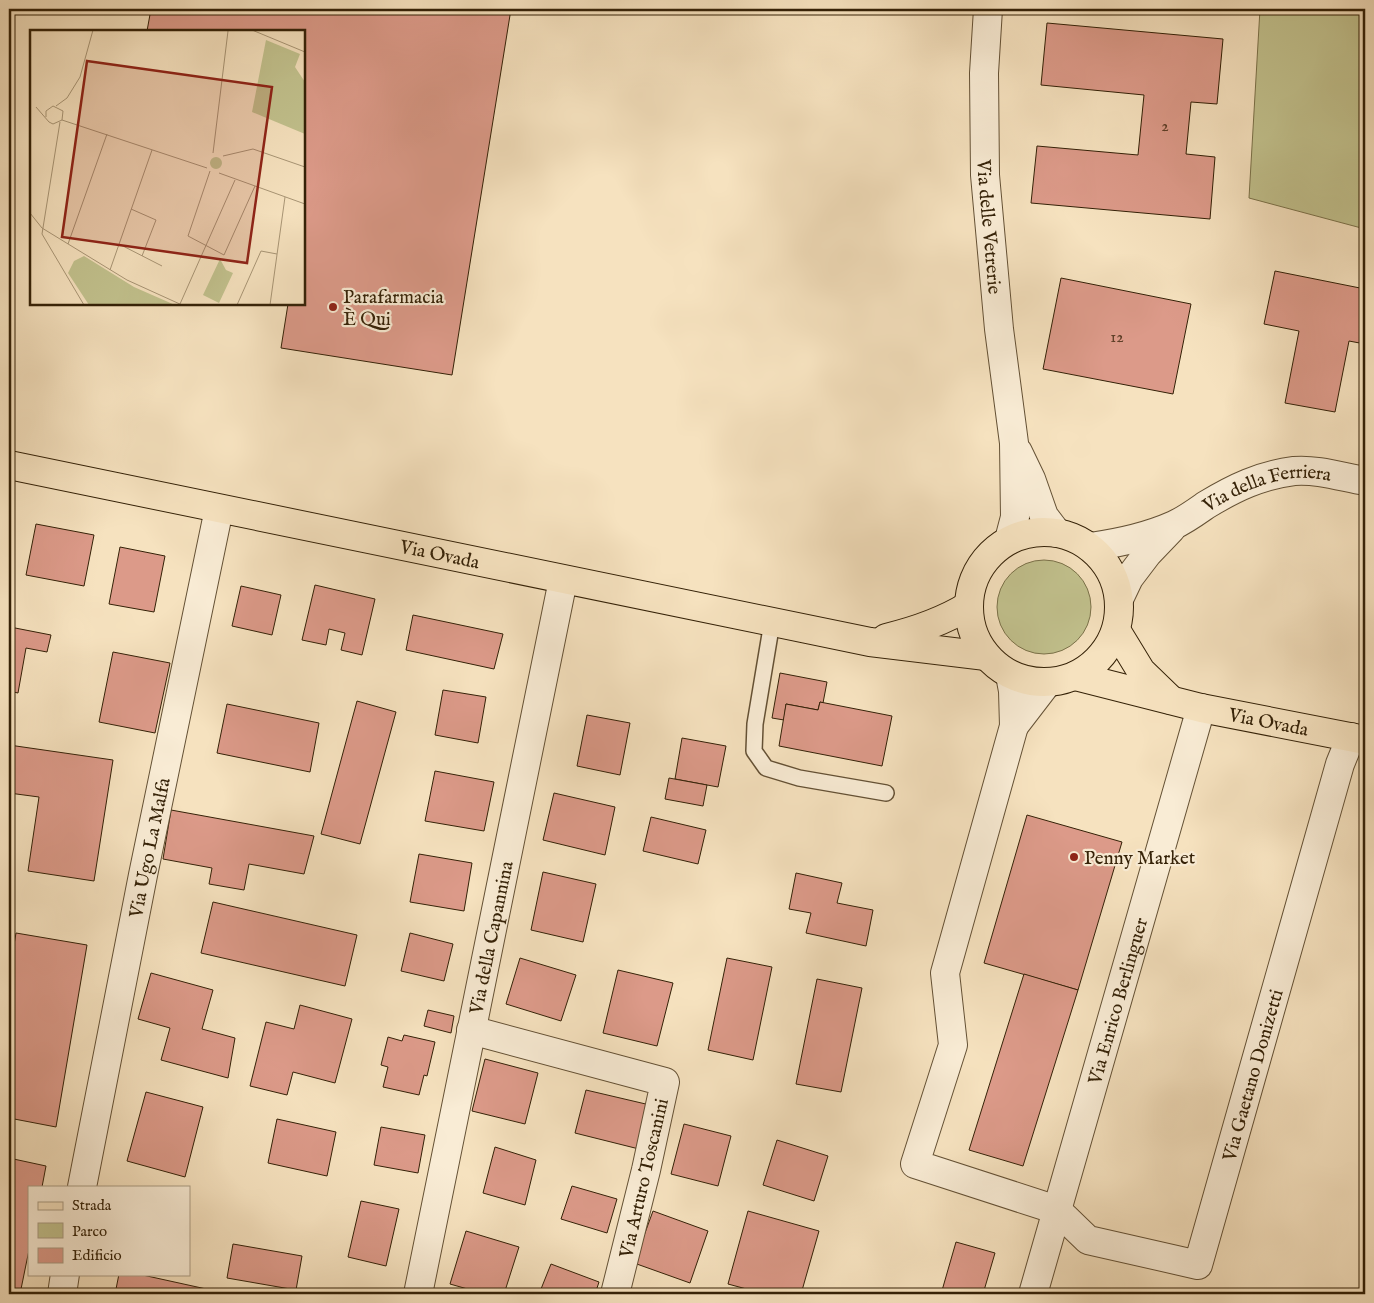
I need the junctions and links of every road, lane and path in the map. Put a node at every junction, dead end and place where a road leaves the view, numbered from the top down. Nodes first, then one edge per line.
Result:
1 (988, 9) edge
2 (1014, 444) junction
3 (9, 465) edge
4 (1365, 481) edge
5 (219, 509) junction
6 (1176, 524) junction
7 (1057, 533) junction
8 (1009, 540) junction
9 (1090, 546) junction
10 (563, 580) junction
11 (1119, 599) junction
12 (968, 606) junction
13 (772, 622) junction
14 (1116, 630) junction
15 (870, 642) junction
16 (986, 656) junction
17 (1010, 674) junction
18 (1075, 676) junction
19 (1047, 682) junction
20 (1172, 701) junction
21 (1201, 708) junction
22 (1014, 726) junction
23 (1358, 738) edge
24 (886, 793) dead end
25 (471, 1030) junction
26 (82, 1186) edge
27 (1057, 1210) junction
28 (65, 1276) edge
29 (62, 1294) edge
30 (420, 1294) edge
31 (615, 1294) edge
32 (1033, 1294) edge

1 - 2 street, Via delle Vetrerie
2 - 7 street, Via delle Vetrerie
2 - 8 street, Via delle Vetrerie
3 - 5 main road, Via Ovada
4 - 6 street, Via della Ferriera
5 - 10 main road, Via Ovada
5 - 26 street, Via Ugo La Malfa
6 - 9 street, Via della Ferriera
6 - 11 street, Via della Ferriera
7 - 8 main road
7 - 9 main road
8 - 12 main road
9 - 11 main road
10 - 13 main road, Via Ovada
10 - 25 street, Via della Capannina
11 - 14 main road
12 - 15 main road, Via Ovada
12 - 16 main road
13 - 15 main road, Via Ovada
13 - 24 lane
14 - 18 main road
14 - 20 main road
15 - 16 main road, Via Ovada
16 - 17 main road
17 - 19 main road
17 - 22 street
18 - 19 main road
18 - 20 main road, Via Ovada
19 - 22 street
20 - 21 main road, Via Ovada
21 - 23 main road, Via Ovada
21 - 27 street, Via Enrico Berlinguer
22 - 27 street
23 - 27 street, Via Gaetano Donizetti
25 - 30 street, Via della Capannina
25 - 31 street, Via Arturo Toscanini
27 - 32 street, Via Enrico Berlinguer
28 - 29 street

